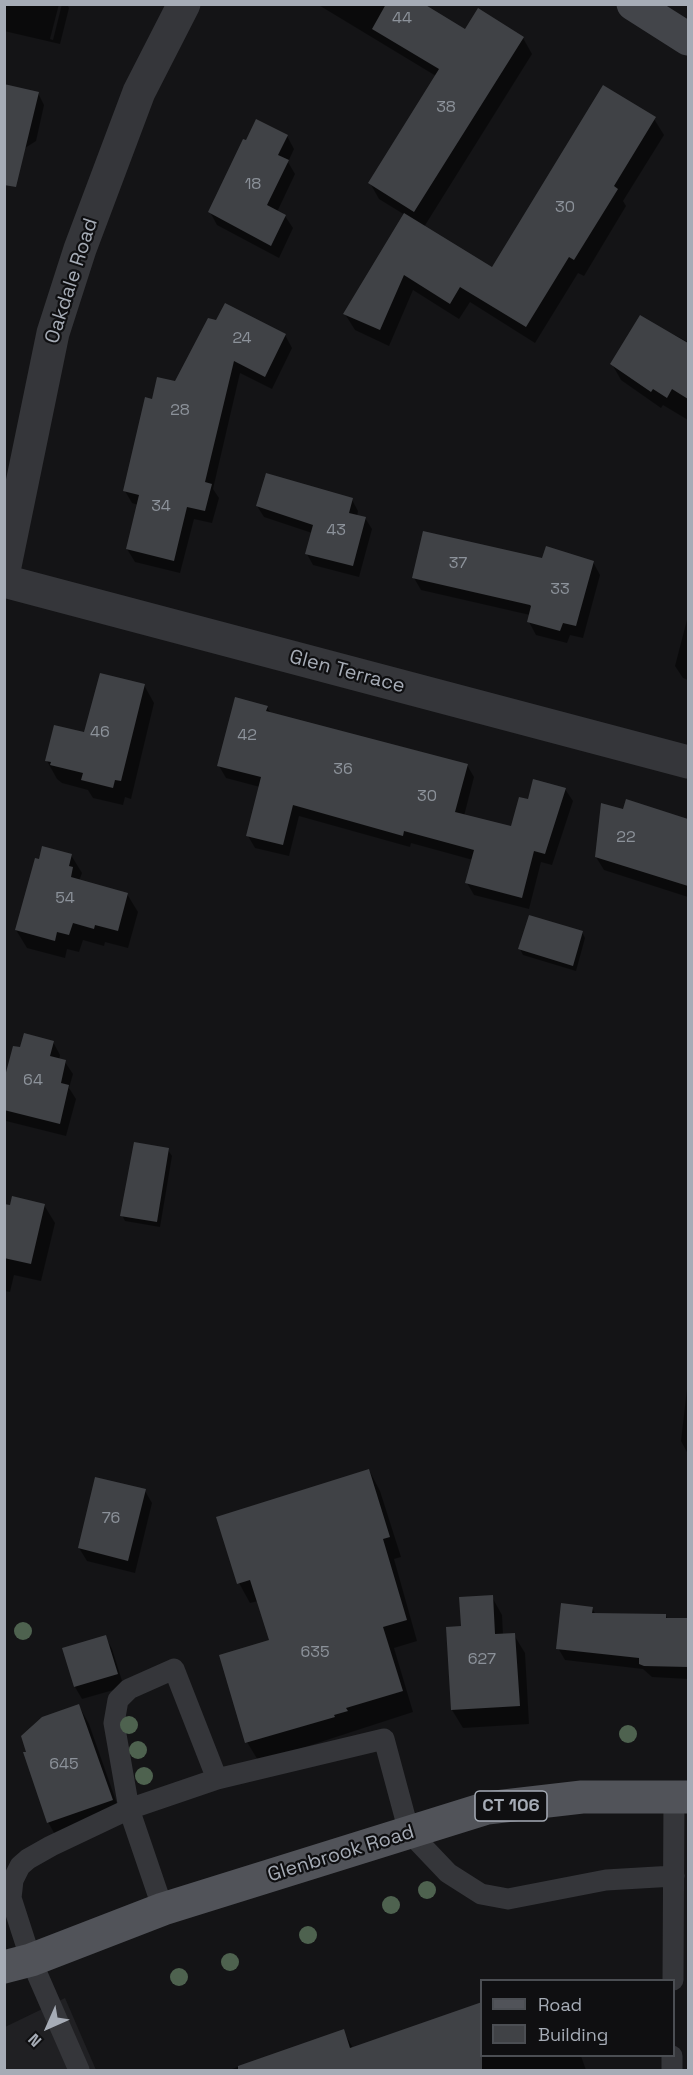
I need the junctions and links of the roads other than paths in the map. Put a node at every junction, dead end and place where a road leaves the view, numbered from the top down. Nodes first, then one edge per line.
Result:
1 (184, 4) edge
2 (633, 4) edge
3 (688, 39) edge
4 (4, 571) edge
5 (4, 581) edge
6 (688, 762) edge
7 (217, 1779) junction
8 (681, 1797) edge
9 (129, 1809) junction
10 (409, 1832) junction
11 (674, 1876) junction
12 (163, 1909) junction
13 (18, 1964) edge
14 (673, 1979) edge
15 (79, 2070) edge

1 - 4 street, Oakdale Road
2 - 3 main road
5 - 6 street, Glen Terrace
7 - 9 lane
7 - 9 lane
7 - 10 lane
8 - 10 main road, Glenbrook Road / CT 106
8 - 11 lane
9 - 12 lane
9 - 13 lane
10 - 11 lane
10 - 12 main road, Glenbrook Road / CT 106
11 - 14 lane
12 - 13 main road, Glenbrook Road / CT 106
13 - 15 lane

